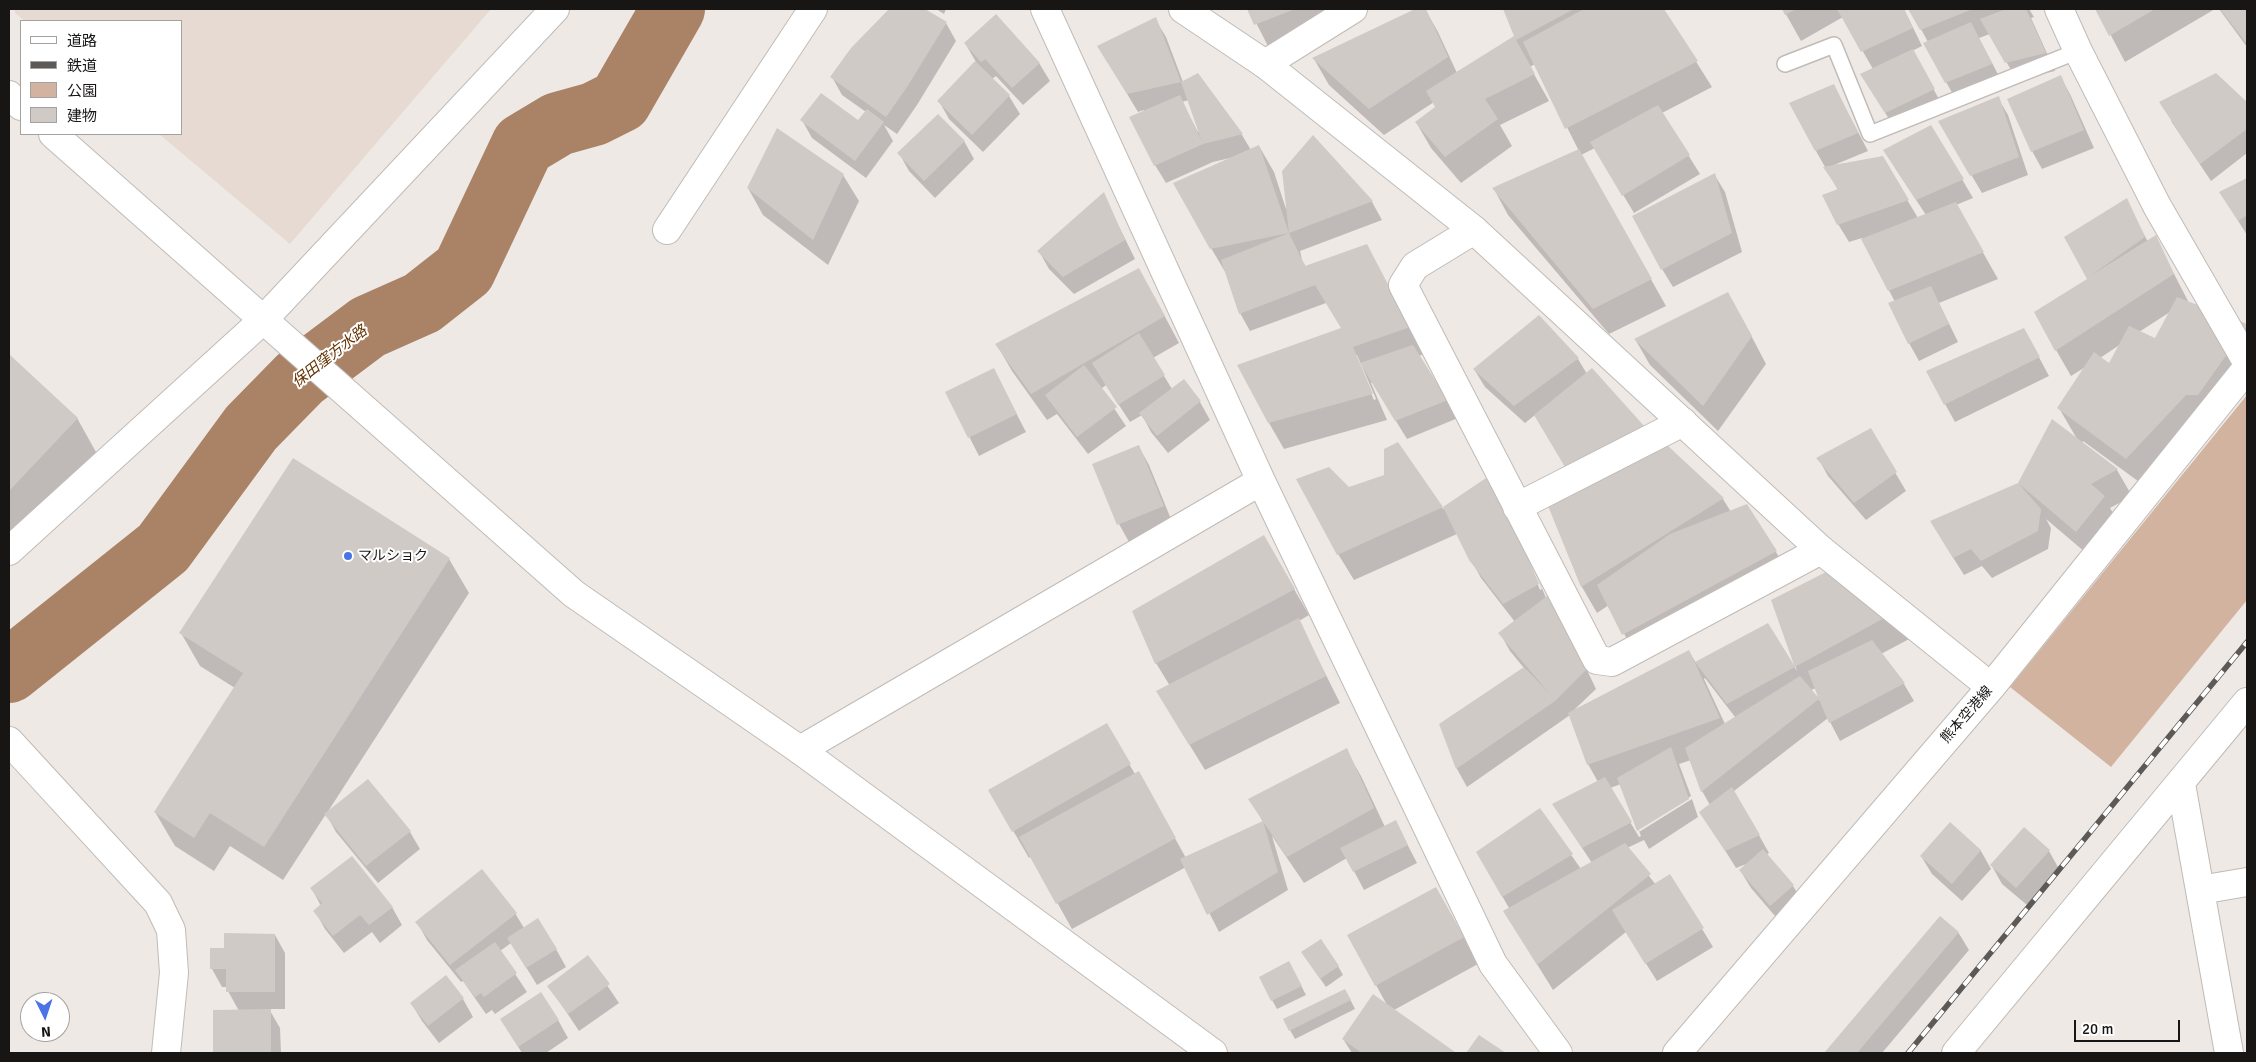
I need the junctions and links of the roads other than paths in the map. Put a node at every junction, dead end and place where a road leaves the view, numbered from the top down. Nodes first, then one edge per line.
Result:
1 (555, 9) edge
2 (813, 9) edge
3 (1045, 9) edge
4 (1183, 9) edge
5 (1353, 9) edge
6 (2059, 9) edge
7 (2078, 51) junction
8 (1265, 64) junction
9 (1785, 64) dead end
10 (9, 95) edge
11 (20, 105) edge
12 (54, 135) edge
13 (667, 230) dead end
14 (1474, 230) junction
15 (273, 327) junction
16 (2247, 362) edge
17 (2247, 368) edge
18 (1683, 422) junction
19 (1261, 481) junction
20 (1518, 507) junction
21 (1821, 550) junction
22 (9, 551) edge
23 (1991, 688) junction
24 (2247, 702) edge
25 (9, 741) edge
26 (800, 750) junction
27 (2181, 784) junction
28 (2247, 882) edge
29 (2200, 890) junction
30 (166, 1053) edge
31 (1213, 1053) edge
32 (1558, 1053) edge
33 (1677, 1053) edge
34 (1956, 1053) edge
35 (2229, 1053) edge

1 - 15 street
2 - 13 street
3 - 19 street
4 - 8 street
5 - 8 street
6 - 7 street
7 - 9 lane
7 - 16 street
8 - 14 street
10 - 11 street
12 - 15 street
14 - 18 street
14 - 20 street
15 - 22 street
15 - 26 street
17 - 23 street, 熊本空港線
18 - 20 street
18 - 21 street
19 - 26 street
19 - 32 street
20 - 21 street
21 - 23 street
23 - 33 street, 熊本空港線
24 - 27 street
25 - 30 street
26 - 31 street
27 - 29 street
27 - 34 street
28 - 29 street
29 - 35 street

